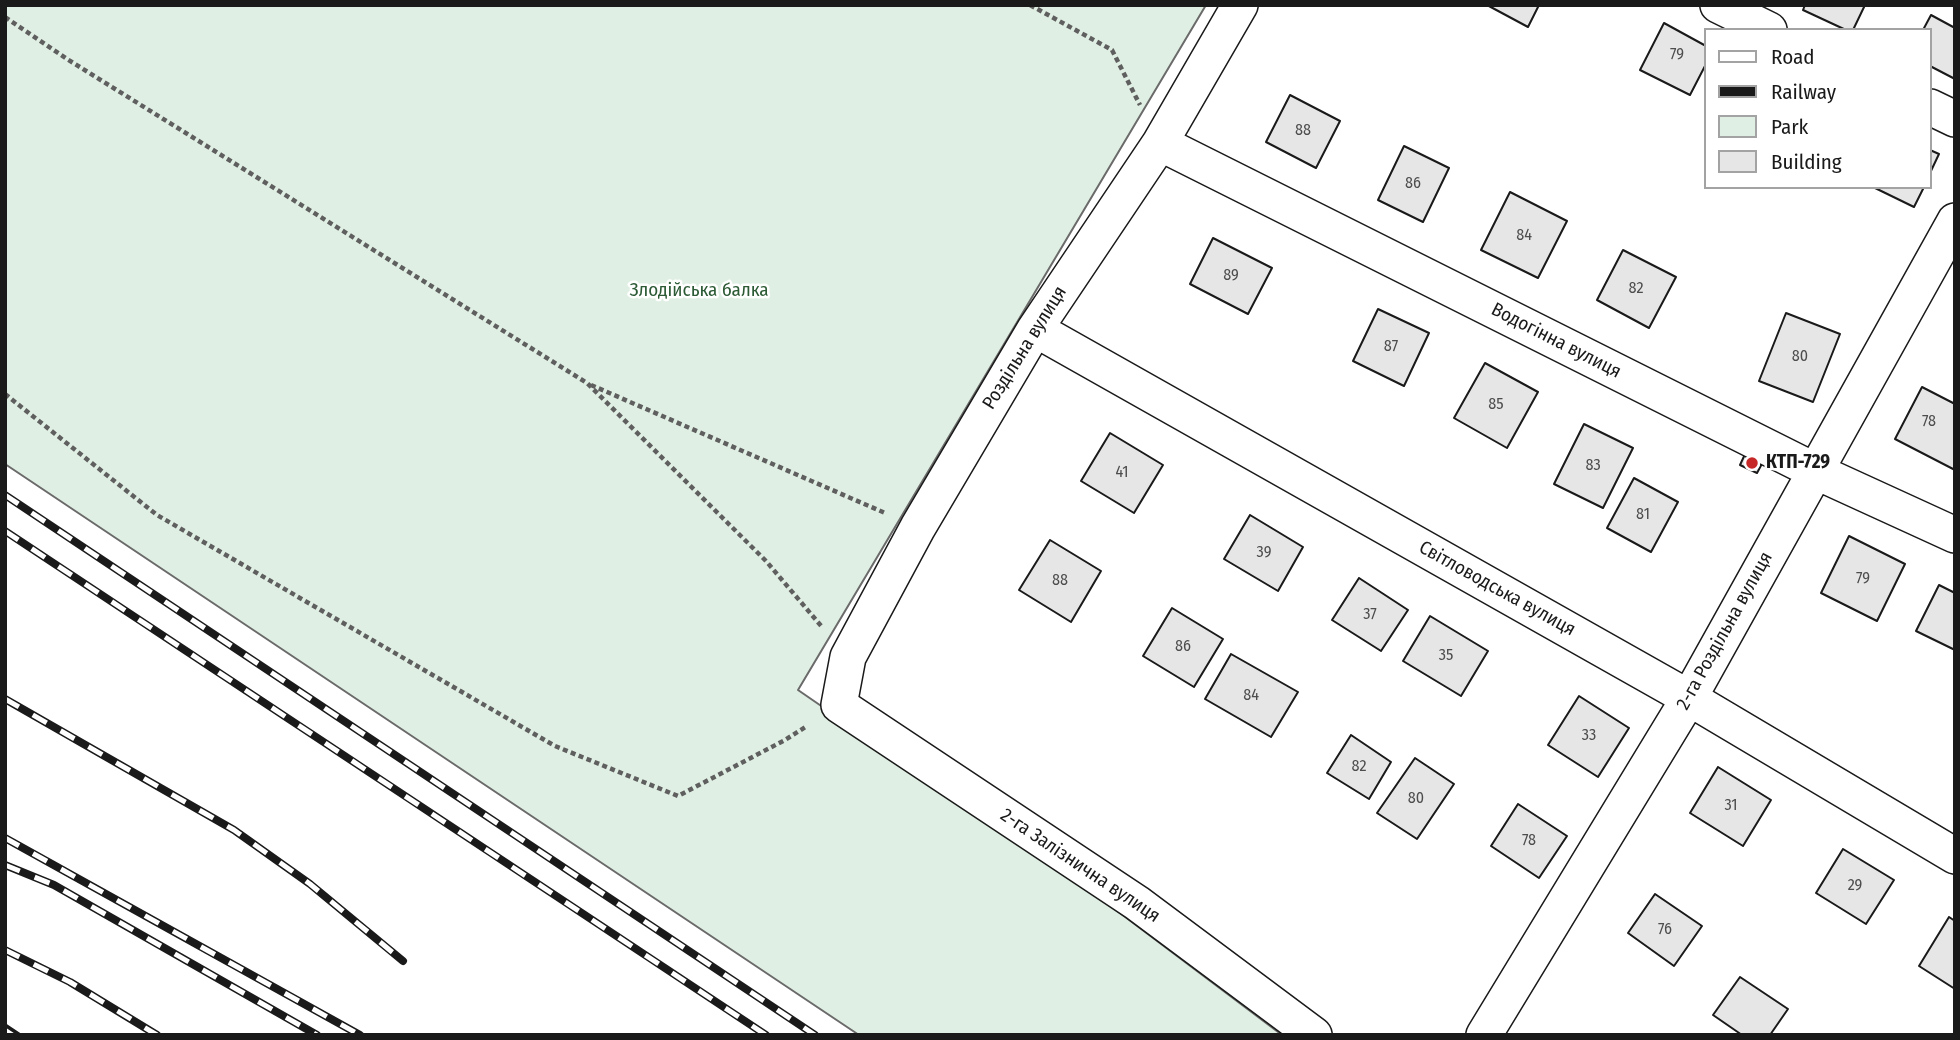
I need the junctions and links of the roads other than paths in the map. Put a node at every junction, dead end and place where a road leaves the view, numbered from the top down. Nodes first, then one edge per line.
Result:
1 (1240, 5) edge
2 (1718, 5) edge
3 (1765, 28) edge
4 (1932, 108) edge
5 (1955, 119) edge
6 (1160, 143) junction
7 (1955, 221) edge
8 (1035, 329) junction
9 (1815, 471) junction
10 (1955, 535) edge
11 (1689, 698) junction
12 (839, 705) joint
13 (1955, 856) edge
14 (1314, 1035) edge
15 (1484, 1035) edge

1 - 6 street, Роздільна вулиця
2 - 3 street
4 - 5 street
6 - 8 street, Роздільна вулиця
6 - 9 street, Водогінна вулиця
7 - 9 street, 2-га Роздільна вулиця
8 - 11 street, Світловодська вулиця
8 - 12 street, Роздільна вулиця
9 - 10 street, Водогінна вулиця
9 - 11 street, 2-га Роздільна вулиця
11 - 13 street, Світловодська вулиця
11 - 15 street, 2-га Роздільна вулиця
12 - 14 street, 2-га Залізнична вулиця

